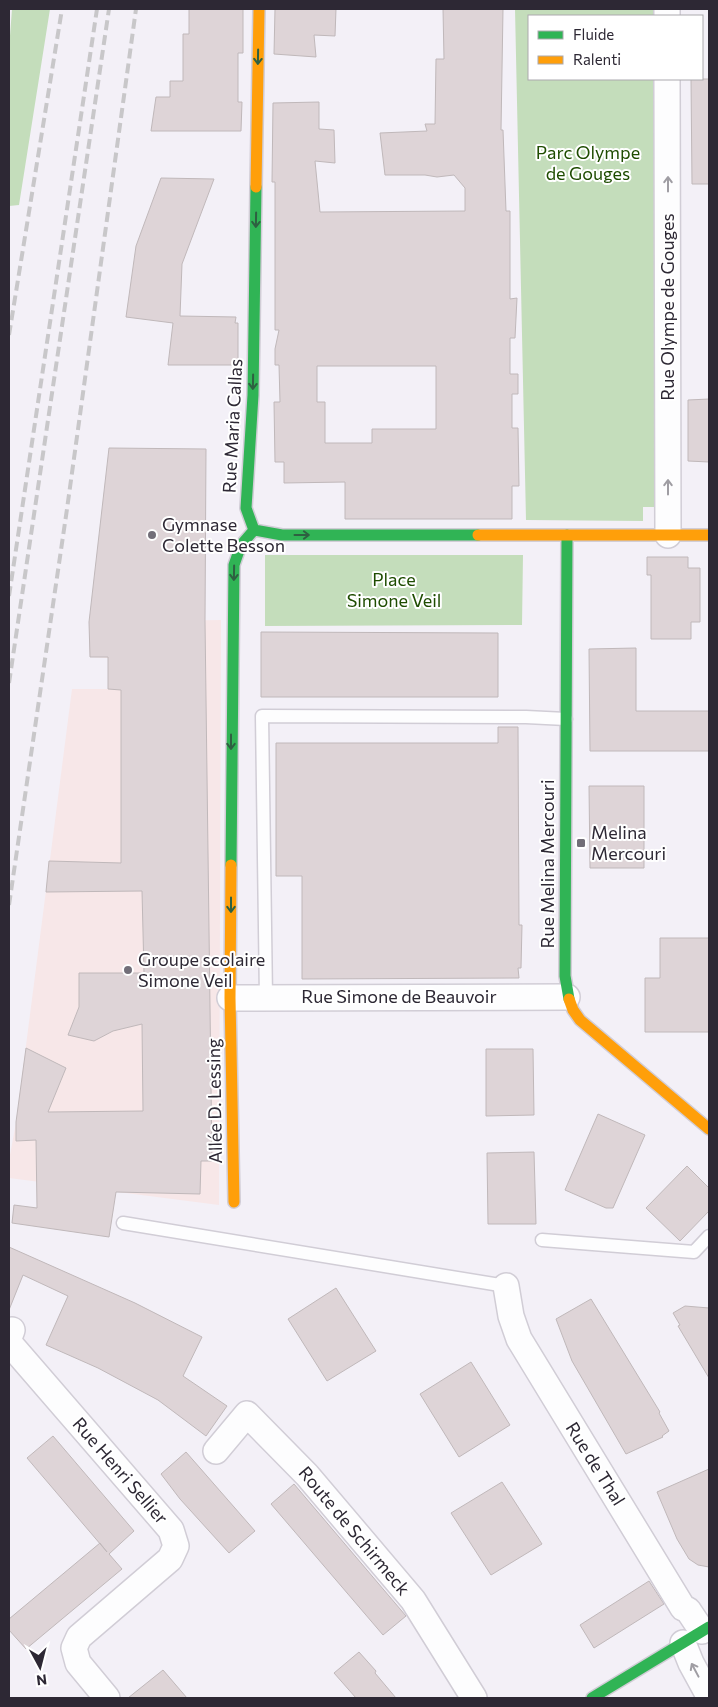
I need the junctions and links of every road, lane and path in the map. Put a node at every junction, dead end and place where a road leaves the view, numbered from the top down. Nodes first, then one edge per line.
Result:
1 (259, 9) edge
2 (667, 80) edge
3 (254, 530) junction
4 (566, 535) junction
5 (668, 535) junction
6 (709, 535) edge
7 (566, 719) junction
8 (567, 997) junction
9 (230, 998) junction
10 (266, 998) junction
11 (709, 1129) edge
12 (234, 1202) dead end
13 (123, 1223) dead end
14 (709, 1236) edge
15 (542, 1240) dead end
16 (506, 1286) joint
17 (12, 1330) dead end
18 (216, 1451) dead end
19 (698, 1634) edge
20 (709, 1696) edge
21 (107, 1698) edge
22 (474, 1698) edge
23 (592, 1698) edge

1 -> 3 street, Rue Maria Callas
5 -> 2 street, Rue Olympe de Gouges
3 -> 4 street
3 -> 9 street, Allée D. Lessing
4 - 5 street
4 - 7 street, Rue Melina Mercouri
5 - 6 street
7 - 8 street, Rue Melina Mercouri
7 - 10 lane
8 - 10 street, Rue Simone de Beauvoir
8 - 11 street, Rue Melina Mercouri
9 - 10 street, Rue Simone de Beauvoir
9 - 12 street, Allée D. Lessing
13 - 16 lane
14 - 15 lane
16 - 19 street, Rue de Thal
17 - 21 street, Rue Henri Sellier
18 - 22 street, Route de Schirmeck
20 -> 19 street, Rue de Thal
19 - 23 street

